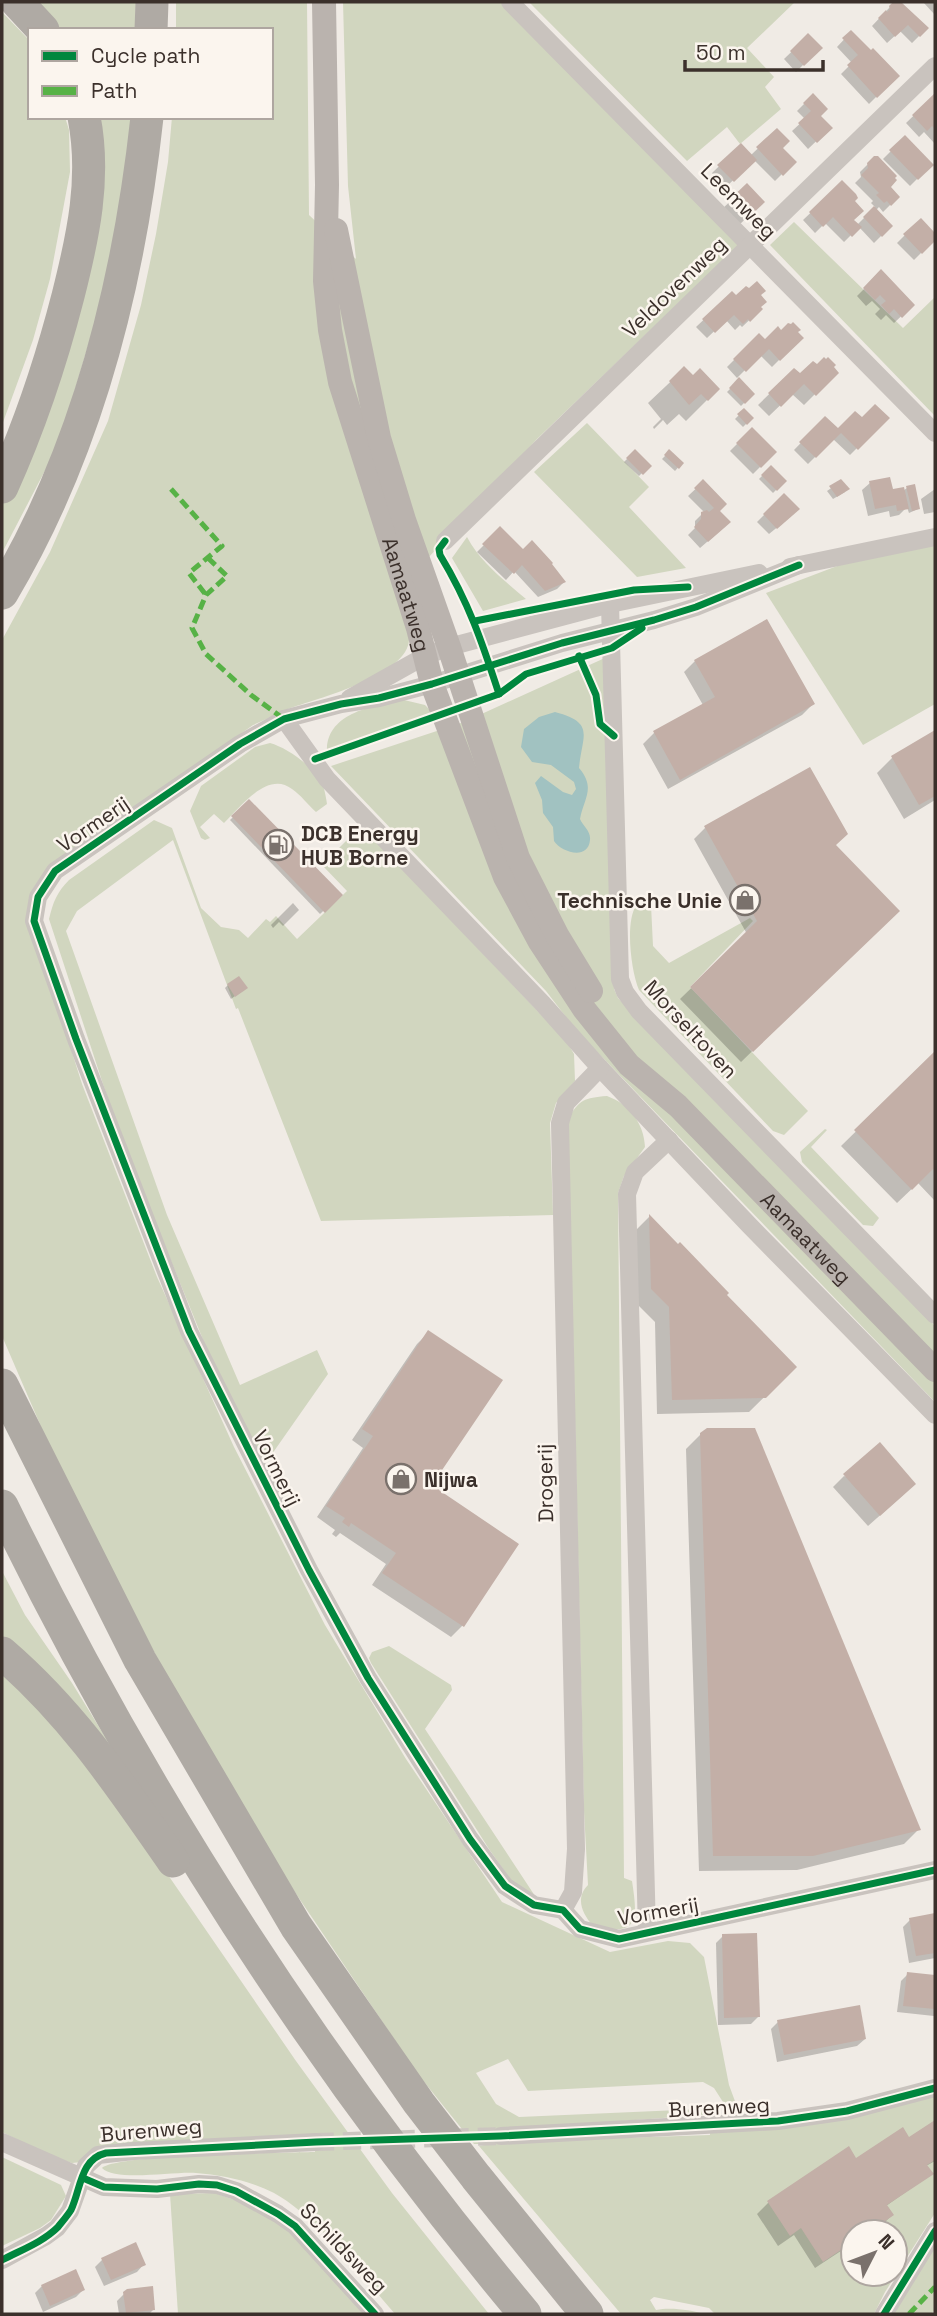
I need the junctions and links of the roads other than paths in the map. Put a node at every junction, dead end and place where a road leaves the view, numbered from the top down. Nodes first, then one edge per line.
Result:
1 (17, 2) edge
2 (152, 2) edge
3 (324, 2) edge
4 (510, 2) edge
5 (41, 28) edge
6 (151, 28) edge
7 (935, 66) edge
8 (84, 119) edge
9 (147, 119) edge
10 (327, 185) junction
11 (750, 245) junction
12 (935, 433) edge
13 (2, 487) edge
14 (935, 537) edge
15 (445, 541) dead end
16 (799, 565) junction
17 (2, 593) edge
18 (610, 604) junction
19 (611, 630) junction
20 (449, 648) junction
21 (425, 656) junction
22 (458, 676) junction
23 (432, 684) junction
24 (341, 704) junction
25 (284, 719) junction
26 (600, 1068) junction
27 (678, 1106) junction
28 (669, 1140) junction
29 (935, 1315) edge
30 (935, 1370) edge
31 (2, 1385) edge
32 (935, 1415) edge
33 (2, 1506) edge
34 (2, 1653) edge
35 (935, 1870) edge
36 (564, 1910) junction
37 (648, 1931) junction
38 (260, 1961) junction
39 (935, 2088) edge
40 (501, 2136) tunnel mouth
41 (2, 2142) edge
42 (316, 2142) tunnel mouth
43 (83, 2178) junction
44 (935, 2231) edge
45 (2, 2260) edge
46 (375, 2314) edge
47 (525, 2314) edge
48 (587, 2314) edge
49 (884, 2314) edge

1 - 5 highway
2 - 6 highway
3 - 10 main road, Aamaatweg
4 - 11 street, Leemweg
7 - 11 street, Veldovenweg
8 - 13 highway
9 - 17 highway
10 - 20 main road, Aamaatweg
10 - 21 main road, Aamaatweg
11 - 12 street, Leemweg
11 - 15 street, Veldovenweg
14 - 16 street
16 - 18 street
16 - 19 street
18 - 19 street, Morseltoven
18 - 20 street
19 - 22 street
19 - 29 street, Morseltoven
20 - 21 street
20 - 22 main road, Aamaatweg
21 - 23 main road, Aamaatweg
21 - 24 street
22 - 23 street
22 - 27 main road, Aamaatweg
23 - 24 street
23 - 27 main road, Aamaatweg
24 - 25 street, Vormerij
25 - 26 street
25 - 36 street, Vormerij
26 - 28 street
26 - 36 street, Drogerij
27 - 30 main road, Aamaatweg
28 - 32 street
28 - 37 street
31 - 48 highway
33 - 38 highway
34 - 38 highway
35 - 37 street, Vormerij
36 - 37 street, Vormerij
38 - 47 highway
39 - 40 street, Burenweg
41 - 43 street, Schildsweg
42 - 43 street, Burenweg
43 - 45 street, Burenweg
43 - 46 street, Schildsweg
44 - 49 street

